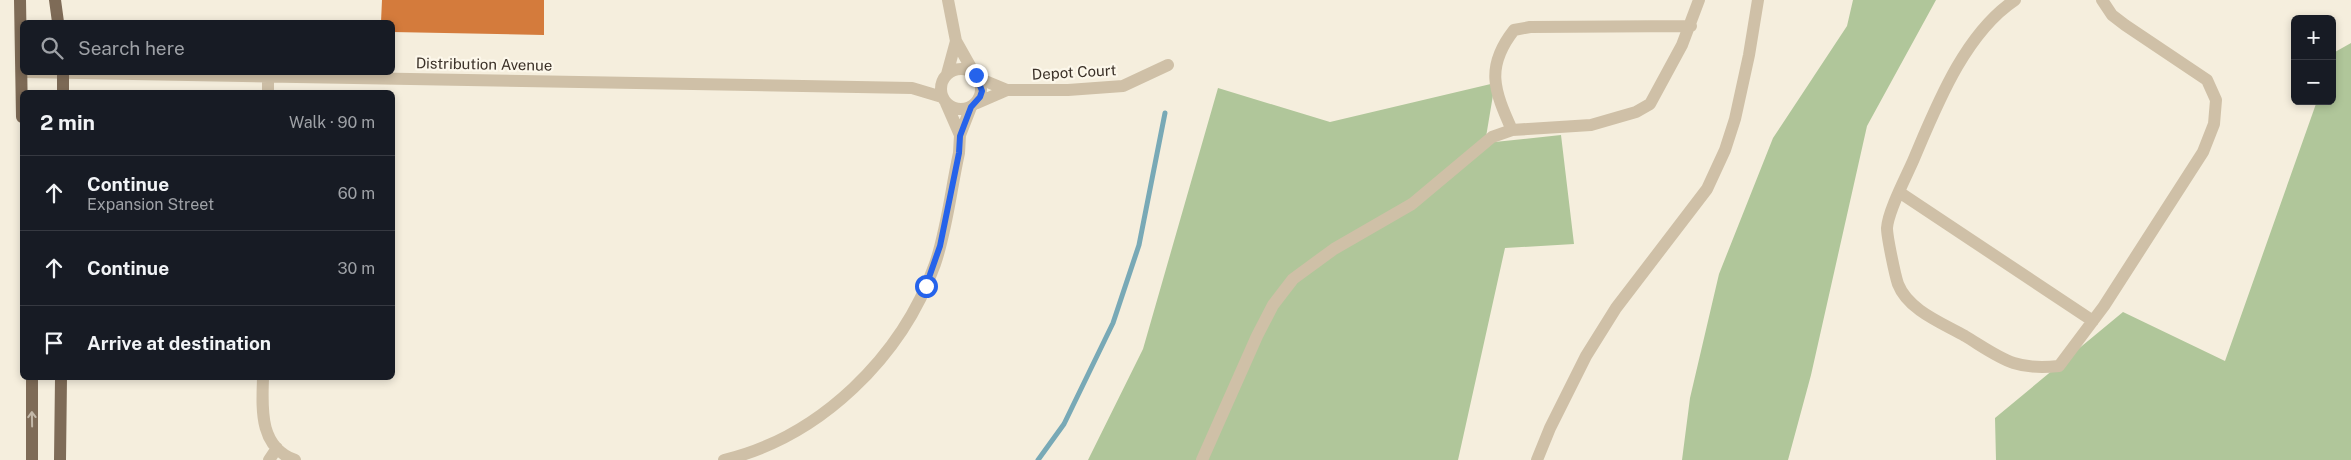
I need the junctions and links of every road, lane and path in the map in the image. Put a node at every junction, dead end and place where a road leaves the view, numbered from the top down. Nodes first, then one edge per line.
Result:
1 (20, 0) edge
2 (55, 0) edge
3 (948, 0) edge
4 (1699, 0) edge
5 (1758, 0) edge
6 (2015, 0) edge
7 (2102, 0) edge
8 (21, 20) edge
9 (58, 20) edge
10 (1691, 26) junction
11 (956, 40) junction
12 (1168, 65) dead end
13 (22, 75) edge
14 (63, 75) edge
15 (166, 75) edge
16 (976, 75) junction
17 (268, 77) junction
18 (945, 77) junction
19 (912, 88) junction
20 (22, 90) edge
21 (63, 90) edge
22 (268, 90) edge
23 (1007, 90) junction
24 (944, 100) junction
25 (974, 105) junction
26 (1512, 130) junction
27 (960, 136) junction
28 (1899, 192) junction
29 (2093, 320) junction
30 (32, 380) edge
31 (61, 380) edge
32 (263, 380) edge
33 (277, 448) junction
34 (32, 460) edge
35 (60, 460) edge
36 (269, 460) edge
37 (295, 460) edge
38 (724, 460) edge
39 (1202, 460) edge
40 (1537, 460) edge

1 - 8 main road
2 - 9 main road
3 - 11 street
4 - 10 street
5 - 40 street
6 - 28 street
7 - 29 street
10 - 26 street
10 - 26 street
11 - 16 street
11 - 18 street
12 - 23 street, Depot Court
13 - 20 main road
14 - 21 main road
15 - 17 street, Distribution Avenue
16 - 18 street
16 - 23 street
16 - 25 street
17 - 19 street, Distribution Avenue
17 - 22 street
18 - 19 street
18 - 24 street
19 - 24 street
23 - 25 street
24 - 25 street
24 - 27 street
25 - 27 street
26 - 39 street
27 - 38 street
28 - 29 street
28 - 29 street
34 -> 30 main road
31 - 35 main road
32 - 33 street
33 - 36 street
33 - 37 street

